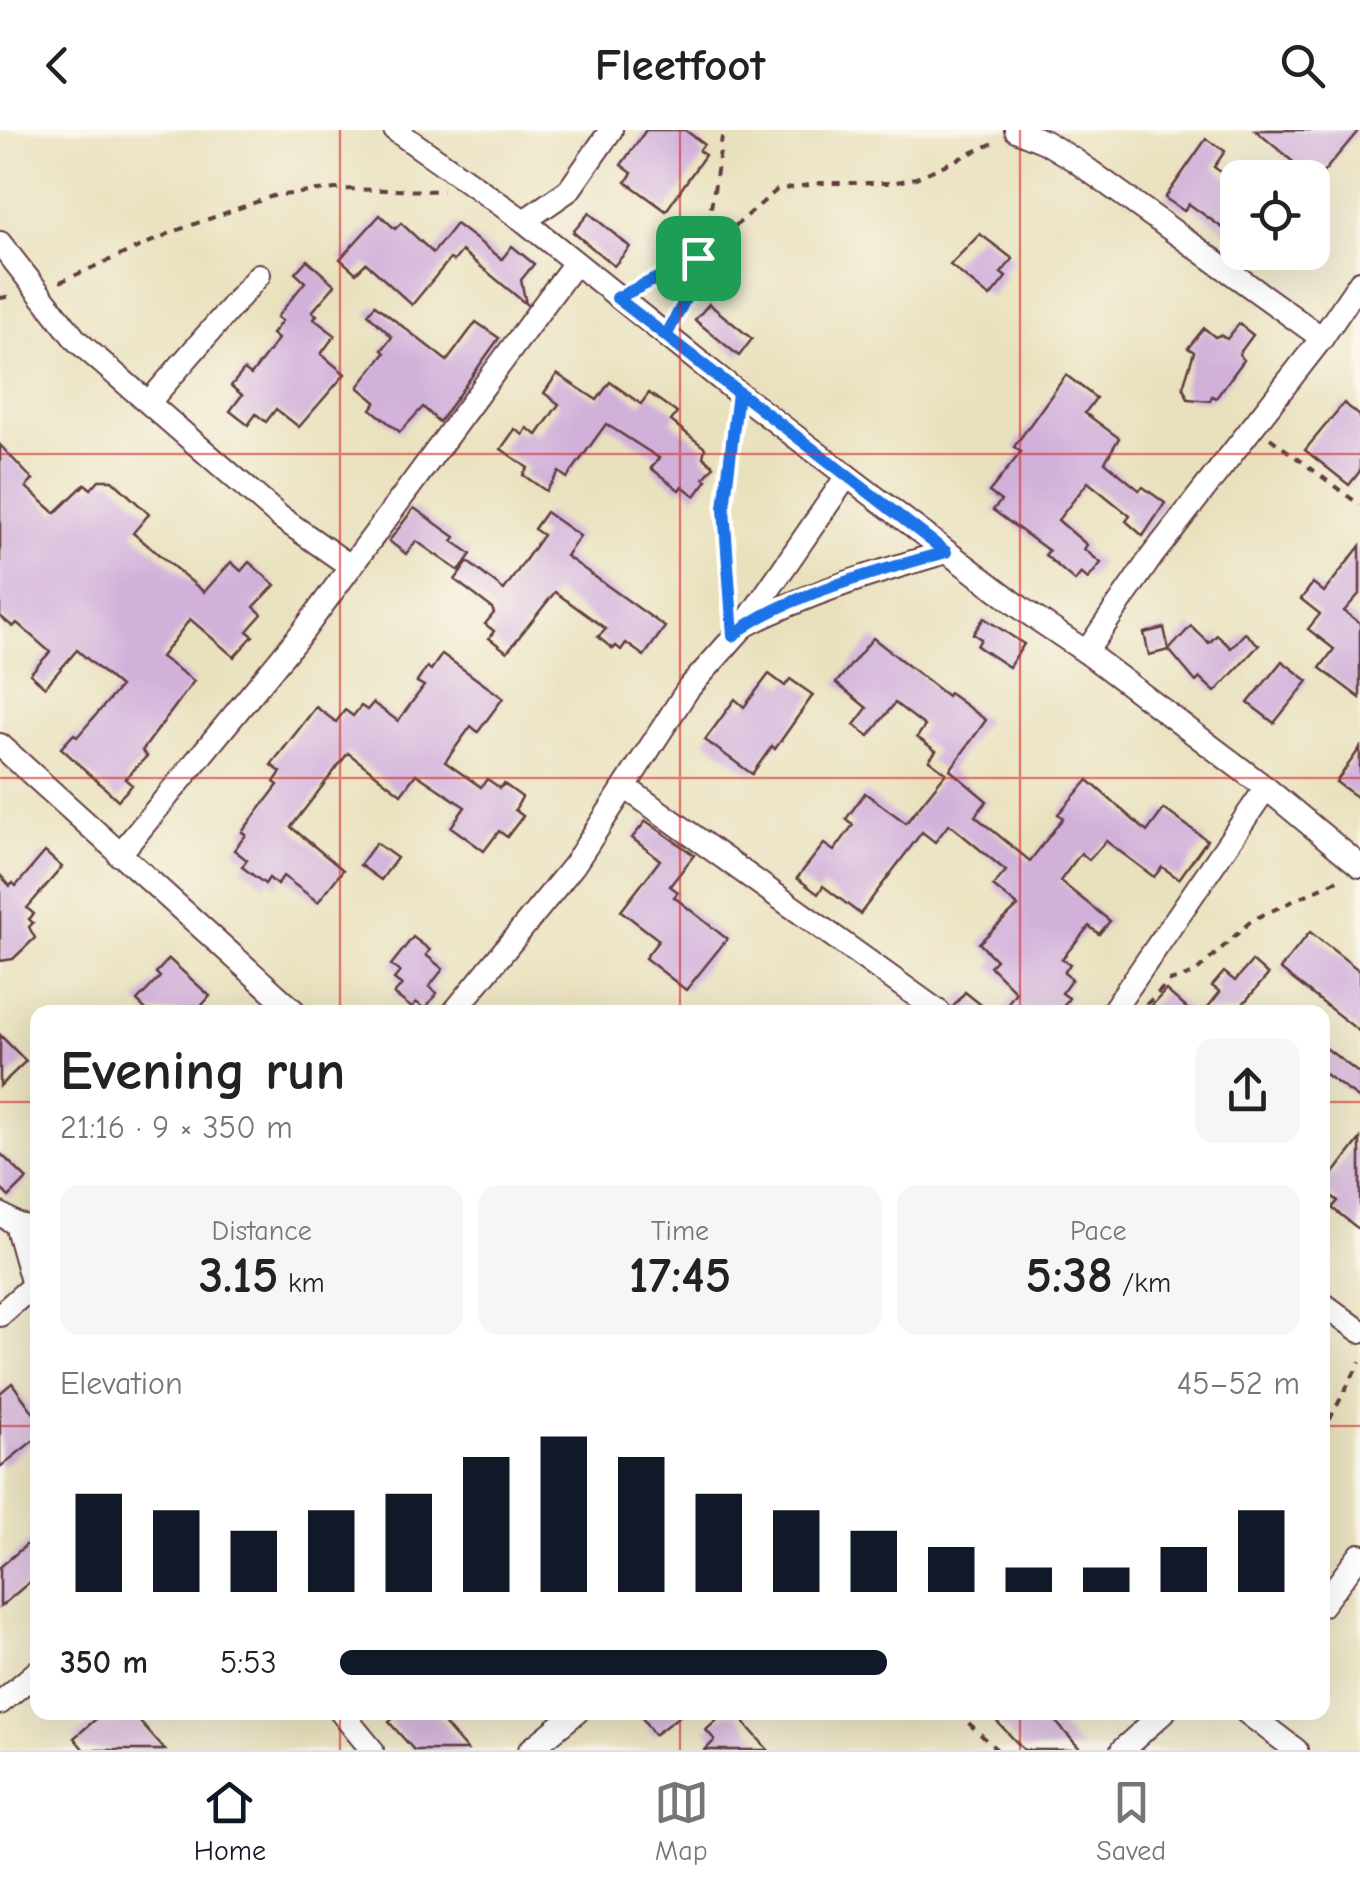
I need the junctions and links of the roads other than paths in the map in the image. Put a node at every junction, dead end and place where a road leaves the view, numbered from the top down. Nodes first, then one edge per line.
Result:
1 (395, 130) edge
2 (611, 130) edge
3 (1017, 131) edge
4 (524, 221) junction
5 (0, 243) edge
6 (574, 264) junction
7 (258, 274) dead end
8 (1360, 282) edge
9 (1322, 338) junction
10 (149, 402) junction
11 (846, 476) junction
12 (946, 552) junction
13 (350, 566) junction
14 (738, 632) junction
15 (1086, 652) junction
16 (0, 744) edge
17 (625, 787) junction
18 (1266, 788) junction
19 (120, 855) junction
20 (1353, 871) edge
21 (287, 1005) edge
22 (460, 1005) edge
23 (929, 1005) edge
24 (1117, 1005) edge
25 (18, 1223) edge
26 (30, 1265) edge
27 (30, 1288) edge
28 (1330, 1309) edge
29 (0, 1315) edge
30 (1360, 1331) edge
31 (1360, 1555) edge
32 (1330, 1595) edge
33 (30, 1679) edge
34 (0, 1703) edge
35 (348, 1720) edge
36 (568, 1720) edge
37 (1155, 1720) edge
38 (1255, 1720) edge
39 (372, 1750) edge
40 (530, 1750) edge
41 (1122, 1750) edge
42 (1296, 1750) edge

1 - 4 street
2 - 4 street
3 - 9 street
4 - 6 street
5 - 10 street
6 - 11 street
6 - 13 street
7 - 10 street
8 - 9 street
9 - 15 street
10 - 13 street
11 - 12 street
11 - 14 street
12 - 14 street
12 - 15 street
13 - 19 street
14 - 17 street
15 - 18 street
16 - 19 street
17 - 22 street
17 - 23 street
18 - 20 street
18 - 24 street
19 - 21 street
25 - 26 street
27 - 29 street
28 - 30 street
31 - 32 street
33 - 34 street
35 - 39 street
36 - 40 street
37 - 41 street
38 - 42 street

